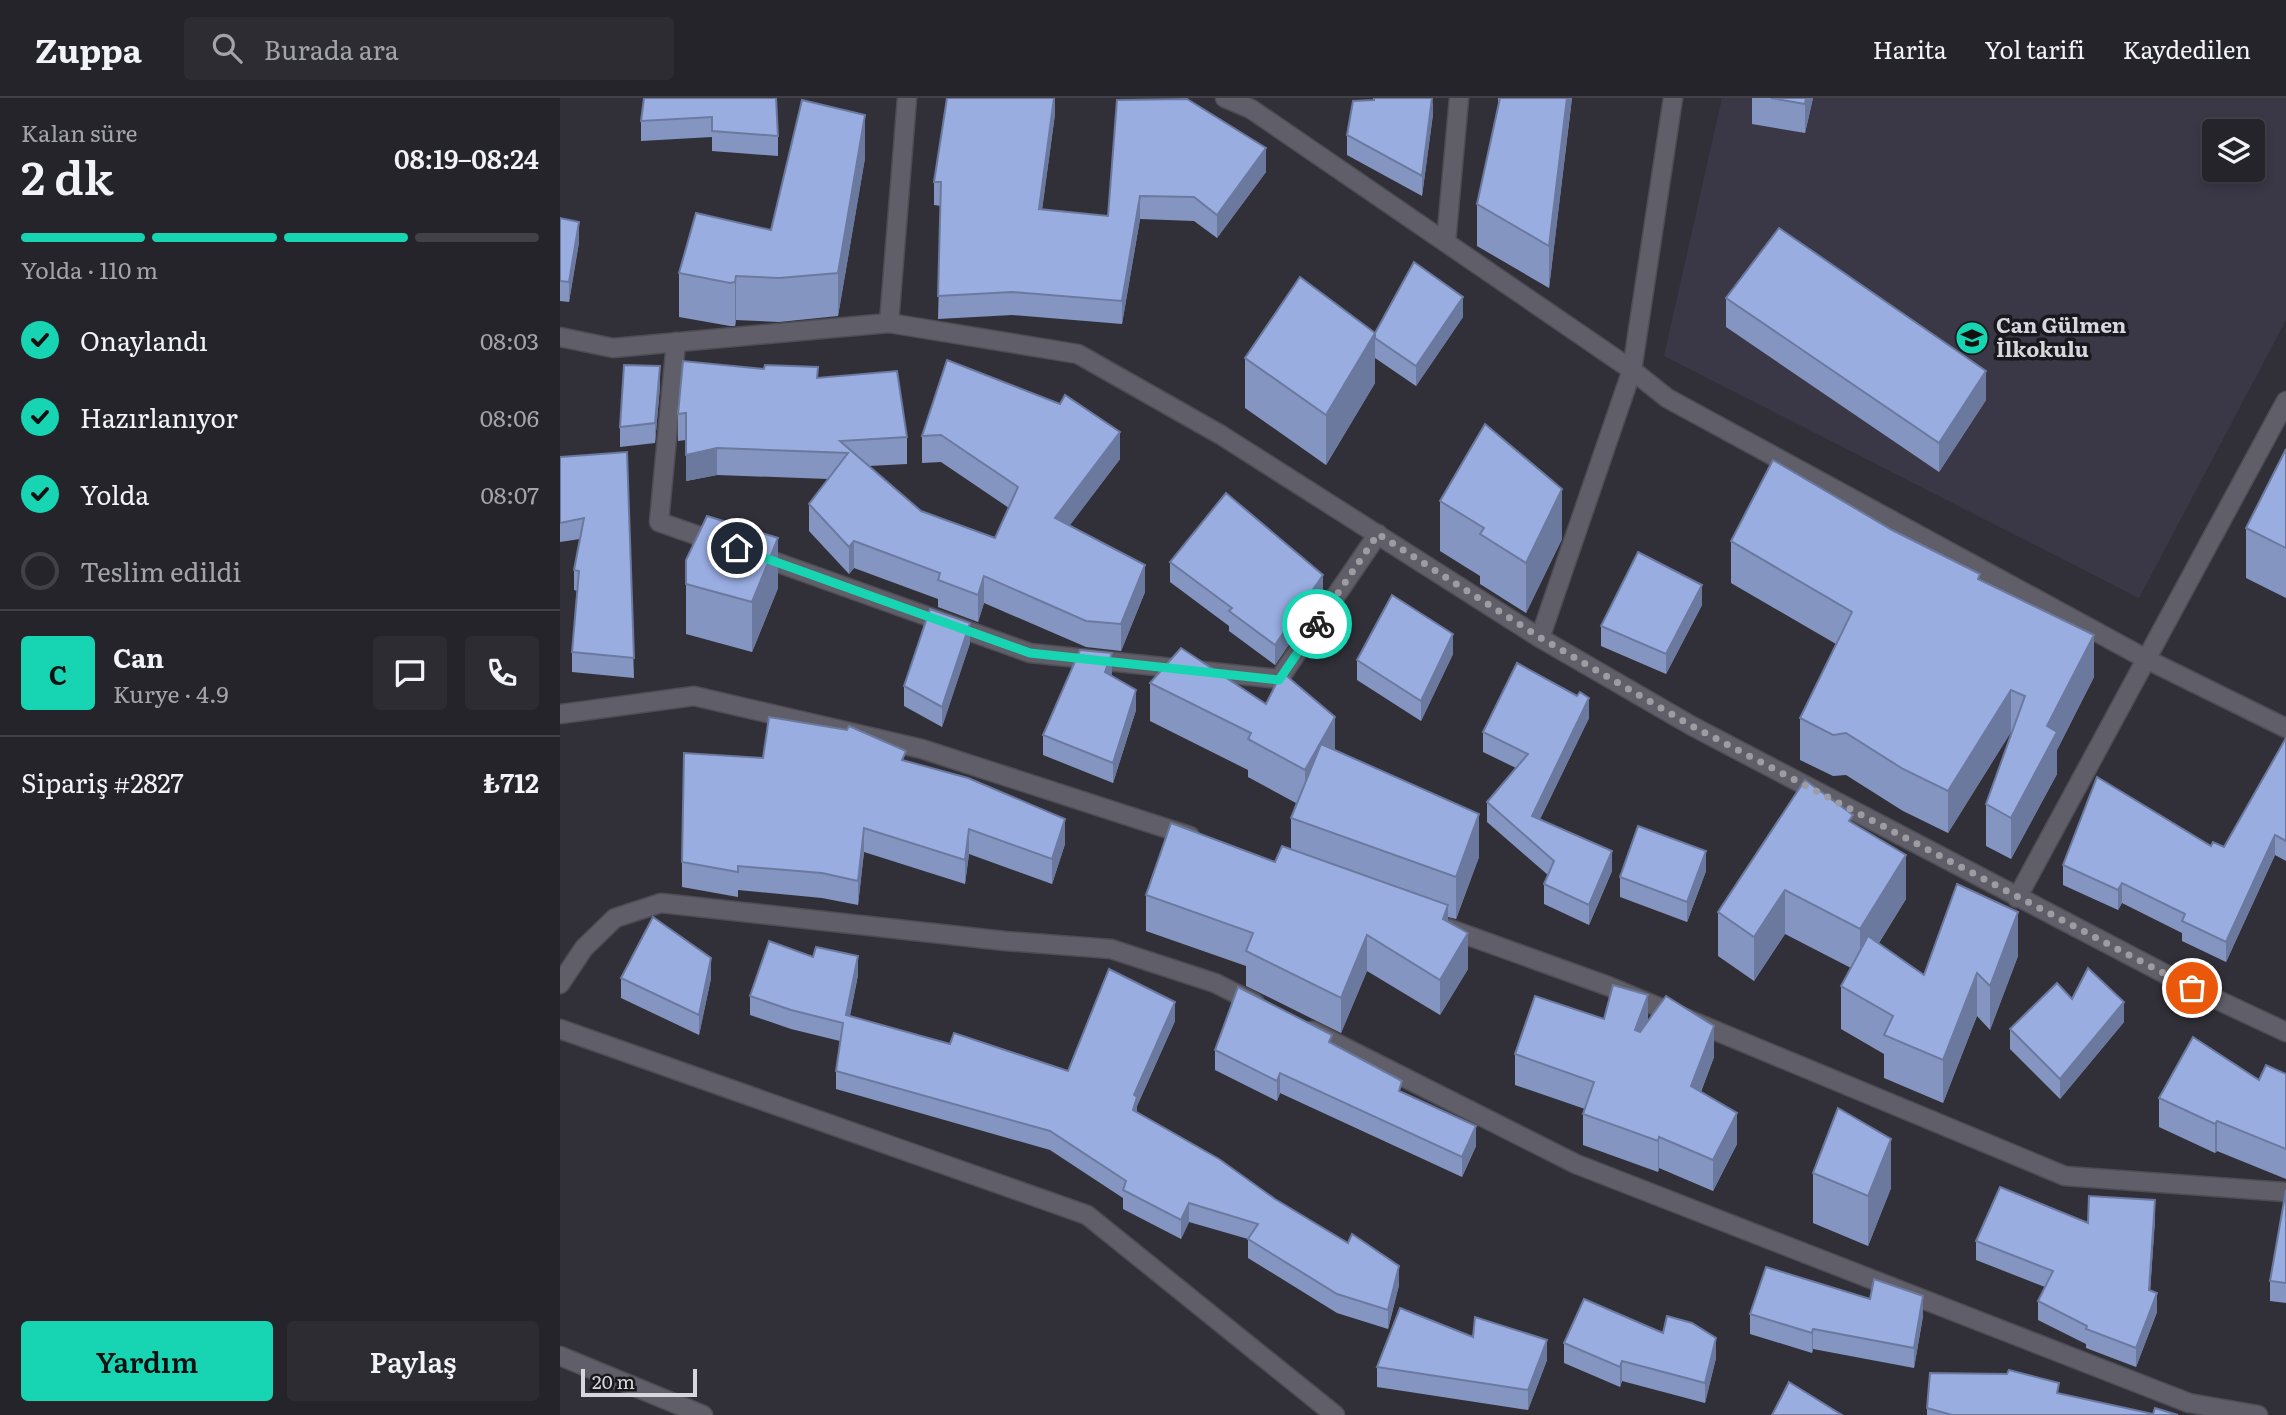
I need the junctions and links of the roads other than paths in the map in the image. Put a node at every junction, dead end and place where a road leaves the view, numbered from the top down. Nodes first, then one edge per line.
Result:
1 (907, 98) edge
2 (1225, 98) edge
3 (1458, 98) edge
4 (1673, 98) edge
5 (1446, 242) junction
6 (889, 323) junction
7 (560, 337) edge
8 (676, 342) junction
9 (1632, 370) junction
10 (2286, 401) edge
11 (1378, 534) junction
12 (1541, 638) junction
13 (2148, 660) junction
14 (560, 714) edge
15 (2286, 728) edge
16 (1205, 841) edge
17 (2017, 898) junction
18 (1426, 921) edge
19 (560, 984) edge
20 (560, 1029) edge
21 (2286, 1032) edge
22 (2286, 1192) edge
23 (560, 1356) edge
24 (703, 1415) edge
25 (1335, 1415) edge
26 (2258, 1415) edge

1 - 6 street
2 - 5 street
3 - 5 street
4 - 9 street
5 - 9 street
6 - 8 street
6 - 11 street
7 - 8 street
8 - 11 street
9 - 12 street
9 - 13 street
10 - 13 street
11 - 12 street
12 - 17 street
13 - 15 street
13 - 17 street
14 - 16 street
17 - 21 street
18 - 22 street
19 - 26 street
20 - 25 street
23 - 24 street

